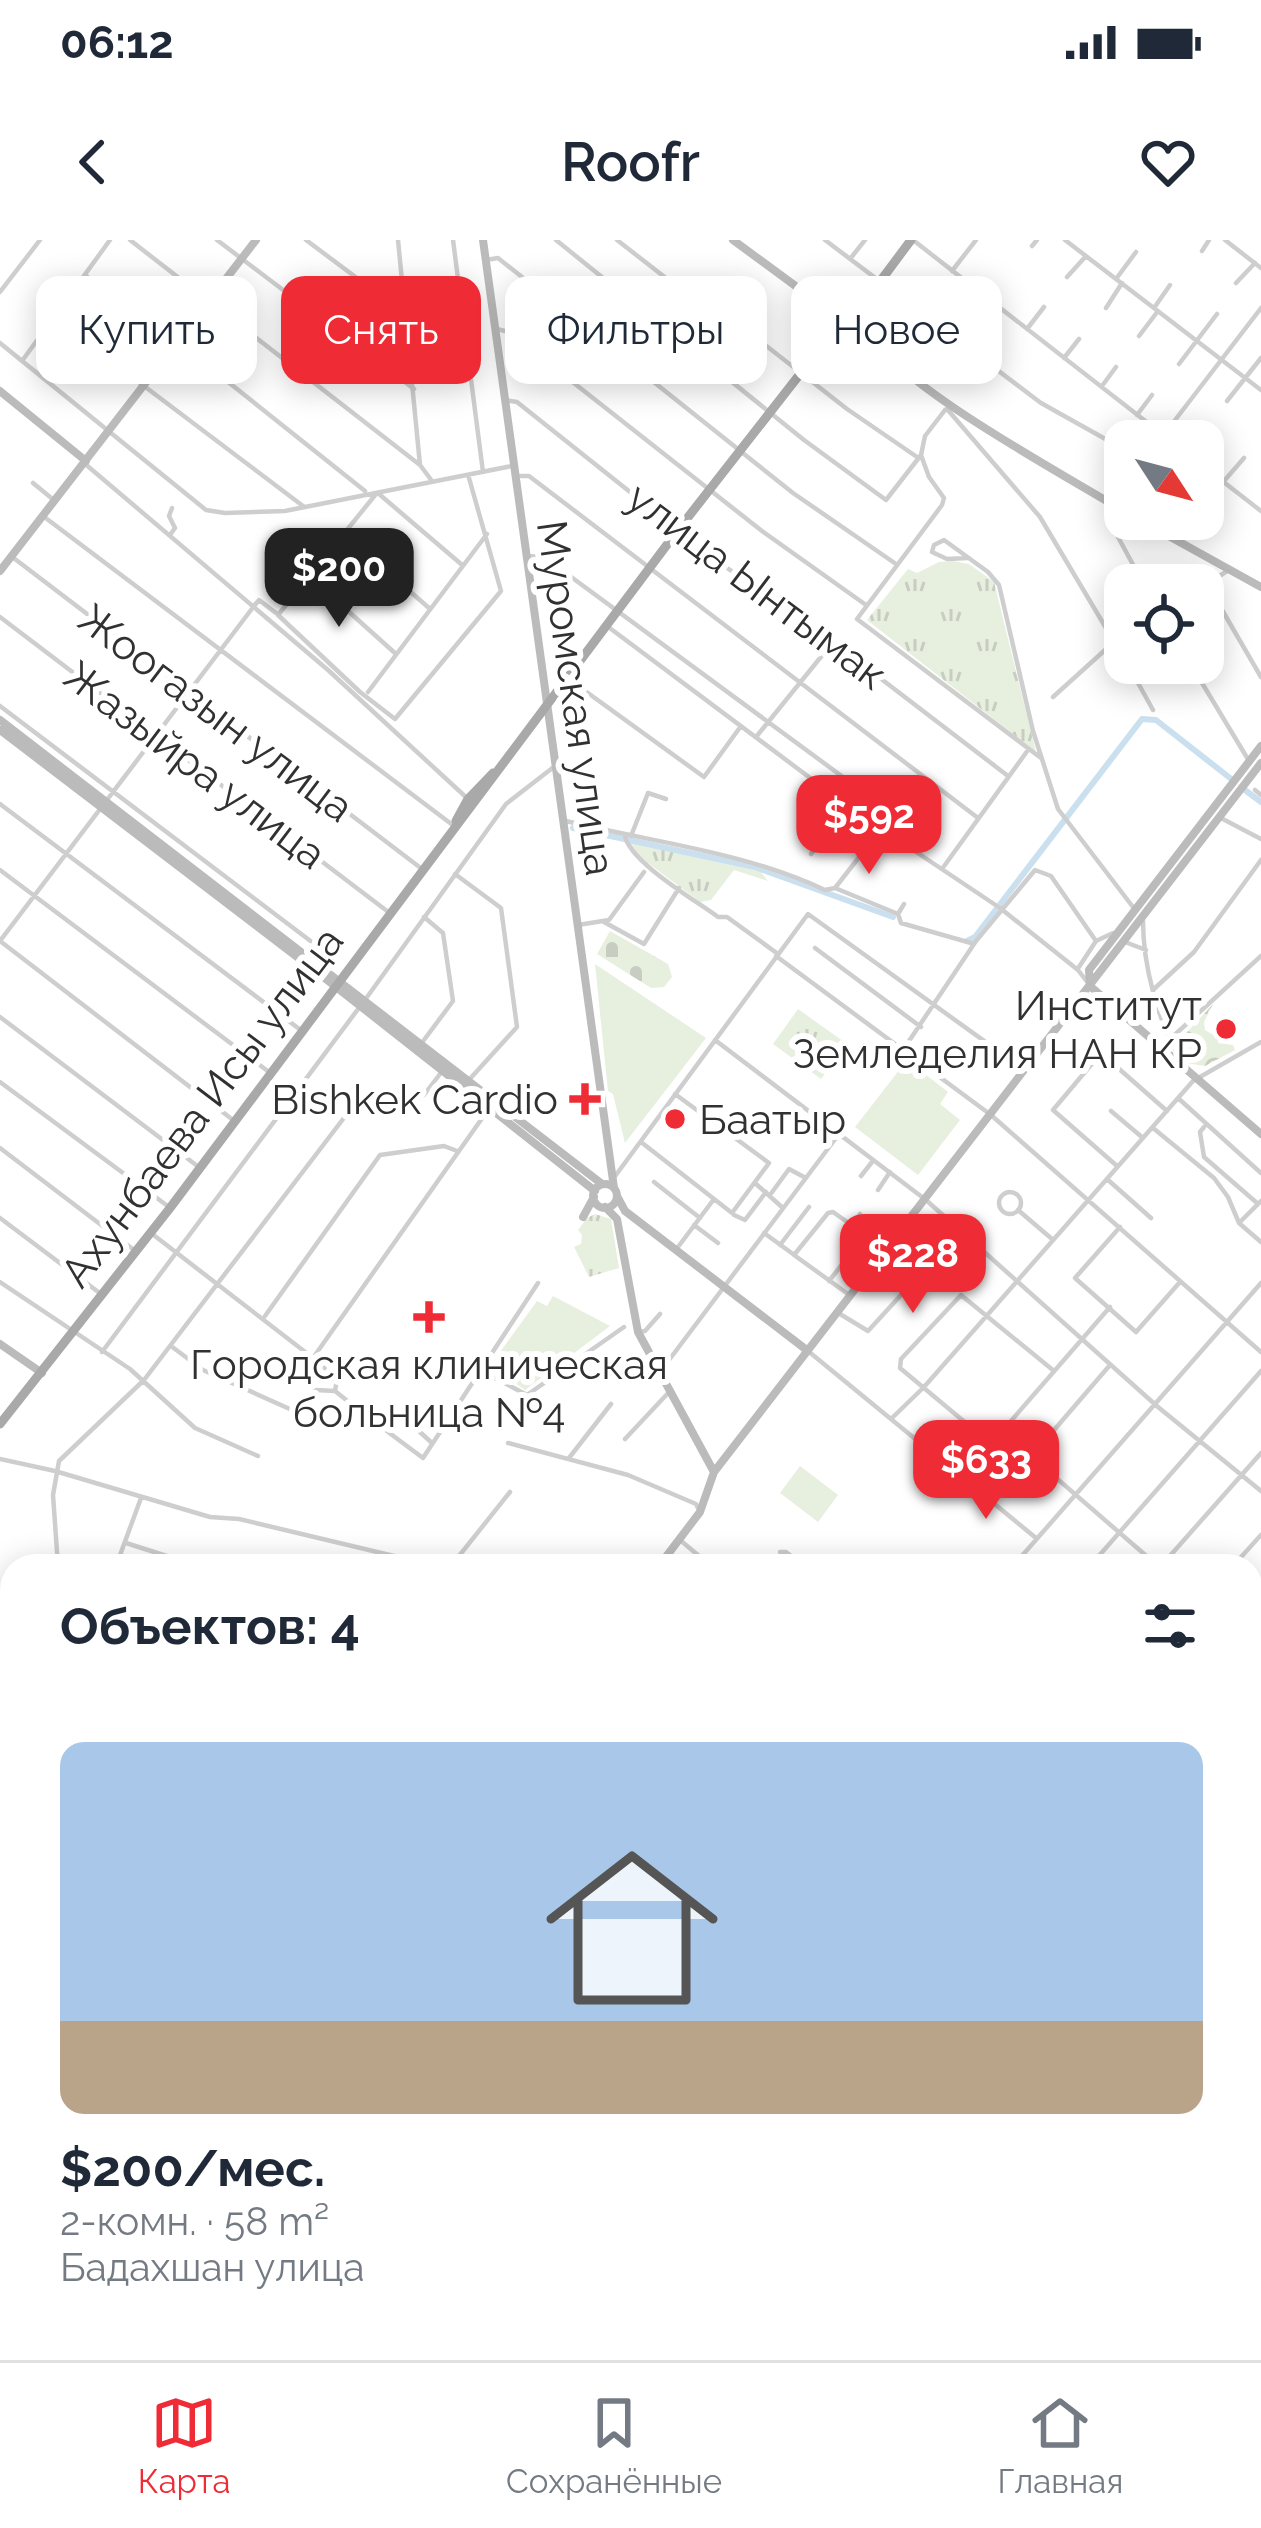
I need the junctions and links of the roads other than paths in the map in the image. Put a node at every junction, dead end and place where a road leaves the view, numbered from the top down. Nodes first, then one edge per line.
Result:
1 (40, 240) edge
2 (110, 240) edge
3 (130, 240) edge
4 (217, 240) edge
5 (256, 240) edge
6 (306, 240) edge
7 (398, 240) edge
8 (453, 240) edge
9 (483, 240) edge
10 (556, 240) edge
11 (616, 240) edge
12 (733, 240) edge
13 (825, 240) edge
14 (865, 240) edge
15 (912, 240) edge
16 (976, 240) edge
17 (1065, 240) edge
18 (1086, 240) edge
19 (1210, 240) edge
20 (1225, 240) edge
21 (1079, 250) junction
22 (1202, 251) dead end
23 (1136, 252) dead end
24 (1086, 256) junction
25 (242, 259) junction
26 (486, 260) junction
27 (850, 260) junction
28 (1258, 266) edge
29 (952, 271) junction
30 (85, 275) edge
31 (175, 276) edge
32 (229, 276) edge
33 (354, 276) edge
34 (401, 276) edge
35 (871, 276) edge
36 (885, 276) edge
37 (1067, 277) dead end
38 (1119, 281) junction
39 (791, 283) edge
40 (1236, 283) dead end
41 (1170, 285) dead end
42 (0, 292) edge
43 (1044, 308) dead end
44 (1106, 308) dead end
45 (1261, 308) edge
46 (1156, 309) junction
47 (1216, 314) dead end
48 (495, 329) junction
49 (1027, 329) junction
50 (1139, 336) dead end
51 (1078, 339) dead end
52 (1195, 339) junction
53 (257, 340) edge
54 (36, 342) edge
55 (0, 343) edge
56 (1064, 358) junction
57 (1261, 358) edge
58 (1222, 359) junction
59 (22, 361) junction
60 (1179, 364) dead end
61 (791, 365) edge
62 (1116, 367) dead end
63 (1002, 374) edge
64 (1246, 378) junction
65 (232, 384) edge
66 (413, 384) edge
67 (794, 384) edge
68 (816, 384) edge
69 (921, 384) edge
70 (145, 385) joint
71 (1101, 387) junction
72 (414, 389) junction
73 (1261, 390) edge
74 (0, 392) edge
75 (1152, 395) dead end
76 (505, 400) junction
77 (1227, 401) dead end
78 (948, 407) junction
79 (771, 412) junction
80 (1137, 415) junction
81 (1142, 420) edge
82 (1176, 420) edge
83 (109, 432) junction
84 (1104, 438) edge
85 (740, 452) junction
86 (920, 456) junction
87 (1244, 458) dead end
88 (85, 462) junction
89 (420, 465) junction
90 (515, 471) junction
91 (484, 473) junction
92 (469, 478) junction
93 (1224, 482) joint
94 (33, 483) dead end
95 (434, 483) junction
96 (709, 491) junction
97 (374, 494) junction
98 (1104, 499) edge
99 (55, 501) junction
100 (304, 507) junction
101 (172, 508) dead end
102 (1261, 511) edge
103 (43, 516) junction
104 (678, 530) junction
105 (172, 533) junction
106 (343, 533) junction
107 (487, 534) junction
108 (1175, 540) edge
109 (11, 556) junction
110 (527, 556) junction
111 (968, 558) junction
112 (896, 564) junction
113 (463, 565) junction
114 (1229, 570) junction
115 (0, 571) edge
116 (648, 571) junction
117 (1224, 573) edge
118 (309, 576) junction
119 (1261, 587) edge
120 (866, 605) junction
121 (254, 607) junction
122 (430, 609) junction
123 (617, 612) junction
124 (278, 615) junction
125 (1224, 616) edge
126 (0, 617) edge
127 (1104, 624) edge
128 (607, 626) junction
129 (833, 642) junction
130 (1104, 648) edge
131 (221, 649) junction
132 (396, 654) junction
133 (1261, 677) edge
134 (568, 678) junction
135 (801, 680) junction
136 (1138, 684) edge
137 (1203, 684) edge
138 (188, 693) junction
139 (366, 694) junction
140 (1053, 697) dead end
141 (547, 705) junction
142 (0, 706) edge
143 (1153, 710) dead end
144 (769, 719) junction
145 (0, 720) edge
146 (741, 726) junction
147 (0, 730) edge
148 (157, 736) junction
149 (756, 737) junction
150 (1261, 746) edge
151 (1028, 750) junction
152 (1040, 758) junction
153 (1249, 761) junction
154 (1261, 763) edge
155 (555, 766) junction
156 (496, 771) junction
157 (1008, 776) junction
158 (847, 780) dead end
159 (107, 799) junction
160 (468, 799) junction
161 (666, 799) dead end
162 (0, 803) edge
163 (849, 807) junction
164 (978, 818) junction
165 (1220, 818) junction
166 (562, 820) junction
167 (454, 826) junction
168 (881, 829) junction
169 (626, 837) junction
170 (1261, 839) edge
171 (65, 853) junction
172 (811, 854) dead end
173 (1261, 860) edge
174 (422, 869) junction
175 (942, 869) junction
176 (0, 870) edge
177 (644, 872) dead end
178 (455, 874) junction
179 (679, 888) junction
180 (835, 888) junction
181 (34, 895) junction
182 (904, 904) dead end
183 (1000, 908) junction
184 (389, 913) junction
185 (898, 914) junction
186 (1139, 915) junction
187 (424, 917) junction
188 (604, 922) junction
189 (578, 925) junction
190 (1116, 936) junction
191 (0, 941) edge
192 (976, 941) junction
193 (1096, 941) junction
194 (1126, 942) junction
195 (815, 948) dead end
196 (1146, 950) junction
197 (777, 955) junction
198 (1261, 956) edge
199 (333, 958) dead end
200 (1078, 970) junction
201 (337, 984) junction
202 (1090, 986) junction
203 (1154, 988) junction
204 (362, 1004) junction
205 (935, 1005) junction
206 (0, 1016) edge
207 (921, 1027) junction
208 (302, 1031) junction
209 (715, 1040) junction
210 (1169, 1040) junction
211 (1261, 1042) edge
212 (421, 1044) junction
213 (903, 1050) junction
214 (1183, 1064) junction
215 (443, 1070) junction
216 (1025, 1070) junction
217 (271, 1074) junction
218 (1198, 1078) junction
219 (468, 1081) junction
220 (0, 1082) edge
221 (675, 1094) junction
222 (1178, 1098) junction
223 (490, 1106) junction
224 (1111, 1111) dead end
225 (1167, 1111) junction
226 (991, 1115) junction
227 (235, 1121) junction
228 (1205, 1126) junction
229 (1153, 1128) junction
230 (839, 1134) junction
231 (1261, 1134) edge
232 (1143, 1138) junction
233 (640, 1141) junction
234 (0, 1148) edge
235 (457, 1151) junction
236 (874, 1160) junction
237 (1118, 1166) junction
238 (200, 1168) junction
239 (890, 1172) junction
240 (1261, 1173) edge
241 (861, 1176) dead end
242 (804, 1178) junction
243 (1107, 1179) junction
244 (654, 1182) dead end
245 (755, 1183) junction
246 (606, 1189) junction
247 (878, 1190) dead end
248 (768, 1194) junction
249 (713, 1199) junction
250 (1089, 1199) junction
251 (926, 1200) junction
252 (1259, 1202) edge
253 (603, 1207) junction
254 (809, 1207) dead end
255 (170, 1208) junction
256 (783, 1208) junction
257 (1018, 1210) dead end
258 (625, 1211) junction
259 (732, 1213) junction
260 (860, 1214) dead end
261 (0, 1218) edge
262 (700, 1218) junction
263 (1151, 1218) dead end
264 (616, 1219) junction
265 (1239, 1222) junction
266 (694, 1225) junction
267 (852, 1225) junction
268 (1120, 1227) junction
269 (901, 1232) junction
270 (151, 1233) junction
271 (764, 1233) junction
272 (865, 1234) junction
273 (1260, 1238) edge
274 (1052, 1240) junction
275 (718, 1243) dead end
276 (780, 1244) junction
277 (887, 1250) junction
278 (136, 1251) junction
279 (675, 1251) junction
280 (177, 1252) junction
281 (794, 1255) junction
282 (937, 1263) dead end
283 (829, 1281) junction
284 (1016, 1281) junction
285 (0, 1282) edge
286 (538, 1282) dead end
287 (1180, 1282) junction
288 (219, 1283) junction
289 (1261, 1283) edge
290 (724, 1288) junction
291 (902, 1295) dead end
292 (102, 1296) junction
293 (851, 1297) junction
294 (1109, 1307) junction
295 (838, 1313) junction
296 (660, 1314) dead end
297 (988, 1314) junction
298 (263, 1318) junction
299 (1228, 1320) junction
300 (624, 1327) dead end
301 (638, 1332) junction
302 (74, 1333) junction
303 (1082, 1339) junction
304 (0, 1344) edge
305 (171, 1346) junction
306 (808, 1351) junction
307 (102, 1352) junction
308 (1261, 1352) edge
309 (313, 1358) junction
310 (652, 1359) junction
311 (1110, 1365) junction
312 (1054, 1371) junction
313 (1261, 1371) edge
314 (659, 1372) junction
315 (42, 1373) junction
316 (476, 1377) junction
317 (144, 1380) junction
318 (626, 1381) dead end
319 (924, 1387) junction
320 (334, 1391) junction
321 (670, 1391) junction
322 (1155, 1403) junction
323 (611, 1404) dead end
324 (892, 1418) junction
325 (372, 1420) junction
326 (0, 1424) edge
327 (1001, 1431) junction
328 (625, 1439) dead end
329 (1200, 1441) junction
330 (432, 1443) junction
331 (508, 1443) dead end
332 (991, 1444) junction
333 (1261, 1453) edge
334 (258, 1456) dead end
335 (1031, 1457) junction
336 (569, 1458) junction
337 (0, 1460) edge
338 (55, 1471) junction
339 (714, 1472) junction
340 (1242, 1475) junction
341 (964, 1476) junction
342 (1261, 1491) edge
343 (510, 1492) dead end
344 (1074, 1493) junction
345 (142, 1497) junction
346 (993, 1501) junction
347 (700, 1512) junction
348 (1119, 1533) junction
349 (1036, 1538) junction
350 (680, 1540) junction
351 (126, 1544) junction
352 (781, 1552) dead end
353 (56, 1554) edge
354 (121, 1554) edge
355 (159, 1554) edge
356 (386, 1554) edge
357 (461, 1554) edge
358 (669, 1554) edge
359 (697, 1554) edge
360 (784, 1554) edge
361 (1023, 1554) edge
362 (1101, 1554) edge
363 (1144, 1554) edge
364 (1170, 1554) edge

1 - 42 street
2 - 30 street
3 - 31 street
4 - 25 street
5 - 25 main road
6 - 33 street
7 - 34 street
8 - 91 street
9 - 26 main road, Муромская улица
10 - 79 street
11 - 61 street
12 - 39 main road
13 - 27 street
14 - 27 street
15 - 29 street
15 - 36 main road
16 - 29 street
17 - 21 street
18 - 21 street
19 - 22 street
20 - 28 street
21 - 24 street
23 - 38 street
24 - 37 street
24 - 38 street
25 - 32 main road
25 - 72 street
26 - 48 main road, Муромская улица
26 - 85 street
27 - 35 street
28 - 40 street
29 - 49 street
38 - 44 street
38 - 46 street
41 - 46 street
43 - 49 street
45 - 58 street
46 - 50 street
46 - 52 street
47 - 52 street
48 - 76 main road, Муромская улица
48 - 96 street
49 - 56 street
51 - 56 street
52 - 58 street
52 - 60 street
53 - 89 street
54 - 59 street
55 - 59 street
56 - 71 street
57 - 64 street
58 - 64 street
58 - 82 street
59 - 83 street
62 - 71 street
63 - 84 street
64 - 73 street
64 - 77 street
65 - 97 street
66 - 72 street
67 - 79 main road, Ахунбаева Исы улица
68 - 86 street
69 - 78 main road
70 - 83 main road
70 - 100 street
71 - 80 street
72 - 89 street
74 - 88 main road
75 - 80 street
76 - 90 main road, Муромская улица
76 - 104 street, улица Ынтымак
78 - 86 street
78 - 98 main road
78 - 127 street
79 - 85 main road, Ахунбаева Исы улица
79 - 86 street
80 - 81 street
83 - 88 main road
83 - 100 street
85 - 96 main road, Ахунбаева Исы улица
85 - 112 street
86 - 112 street
87 - 93 street
88 - 99 main road
88 - 105 street
89 - 95 street
90 - 91 street
90 - 110 main road, Муромская улица
90 - 116 street
91 - 92 street
92 - 95 street
92 - 107 street
93 - 102 street
94 - 99 street
95 - 97 street
96 - 104 main road, Ахунбаева Исы улица
96 - 120 street
97 - 100 street
97 - 106 street
97 - 113 street
99 - 103 main road
101 - 105 street
103 - 109 main road
103 - 131 street
104 - 116 main road, Ахунбаева Исы улица
104 - 129 street, улица Ынтымак
105 - 121 street
106 - 118 street
106 - 122 street
107 - 113 street
107 - 139 street
108 - 114 main road
109 - 115 main road
109 - 138 street, Жоогазын улица
110 - 123 street
110 - 141 main road, Муромская улица
111 - 111 street
111 - 152 street
112 - 120 street
113 - 122 street
114 - 117 street
114 - 119 main road
116 - 123 main road, Ахунбаева Исы улица
116 - 135 street
118 - 124 street
118 - 132 street
120 - 151 street
121 - 124 street
121 - 131 street
121 - 160 street
122 - 132 street
123 - 128 main road, Ахунбаева Исы улица
123 - 144 street
124 - 139 street
125 - 133 street
126 - 148 street, Жазыйра улица
128 - 134 main road, Ахунбаева Исы улица
128 - 146 street
129 - 135 street
129 - 157 street, улица Ынтымак
130 - 140 street
131 - 138 street
131 - 167 street
132 - 139 street
134 - 141 main road, Ахунбаева Исы улица
134 - 146 street
135 - 144 street
135 - 164 street
136 - 143 street
137 - 153 street
138 - 148 street
138 - 174 street, Жоогазын улица
141 - 155 main road, Муромская улица
141 - 156 main road, Ахунбаева Исы улица
142 - 159 street
144 - 149 street
144 - 158 street
145 - 159 main road
146 - 149 street
147 - 159 main road
148 - 159 street
148 - 184 street, Жазыйра улица
149 - 163 street
150 - 153 main road
151 - 152 street
151 - 157 street
152 - 186 street
153 - 186 main road
154 - 165 main road
155 - 166 main road, Муромская улица
155 - 178 street
156 - 160 main road, Ахунбаева Исы улица
156 - 167 main road, Ахунбаева Исы улица
157 - 164 street
159 - 171 street
159 - 199 street
159 - 201 main road
160 - 167 main road, Ахунбаева Исы улица
161 - 169 street
162 - 171 street
163 - 168 street
163 - 172 street
164 - 175 street
165 - 170 street
165 - 186 main road
166 - 169 street
166 - 189 main road, Муромская улица
167 - 174 main road, Ахунбаева Исы улица
168 - 175 street
168 - 180 street
169 - 179 street
169 - 180 street
171 - 181 street
171 - 208 street
173 - 203 street
174 - 184 main road, Ахунбаева Исы улица
175 - 183 street
176 - 181 street
177 - 188 street
178 - 187 street
178 - 219 street
179 - 188 street
179 - 197 street
180 - 185 street
181 - 191 street
181 - 217 street
182 - 185 street
183 - 192 street
183 - 193 street
183 - 200 street
184 - 201 main road, Ахунбаева Исы улица
185 - 192 street
186 - 190 main road
186 - 194 main road
186 - 196 street
187 - 204 street
187 - 212 street
188 - 189 street
189 - 246 main road, Муромская улица
190 - 193 street
190 - 194 main road
190 - 202 main road
191 - 227 street
192 - 205 street
193 - 200 street
194 - 196 street
194 - 202 main road
195 - 207 street
196 - 203 street
197 - 205 street
197 - 209 street
197 - 213 street
198 - 210 street
200 - 202 street
201 - 204 main road
201 - 208 main road, Ахунбаева Исы улица
202 - 214 main road
202 - 216 main road
203 - 210 street
204 - 212 main road
204 - 215 main road
204 - 280 street
205 - 207 street
205 - 216 street
206 - 238 street
207 - 213 street
208 - 217 main road, Ахунбаева Исы улица
209 - 221 street
209 - 230 street
210 - 214 street
211 - 218 street
212 - 219 main road
213 - 226 street
214 - 218 main road
215 - 223 main road
215 - 288 street
216 - 226 main road
217 - 227 main road, Ахунбаева Исы улица
218 - 222 street
218 - 231 main road
219 - 246 main road
220 - 255 street
221 - 233 street
221 - 245 street
222 - 225 street
222 - 228 street
223 - 235 street
223 - 246 main road
224 - 232 street
225 - 229 street
225 - 237 street
226 - 250 street
226 - 251 main road
227 - 238 main road, Ахунбаева Исы улица
228 - 240 street
228 - 252 street
229 - 232 street
229 - 265 street
230 - 236 street
230 - 242 street
232 - 237 street
233 - 246 street
233 - 249 street
234 - 278 street
235 - 298 street
235 - 309 street
236 - 239 street
236 - 241 street
237 - 243 street
238 - 255 main road, Ахунбаева Исы улица
239 - 247 street
239 - 251 street
242 - 248 street
242 - 256 street
243 - 250 street
243 - 263 street
244 - 262 street
245 - 248 street
245 - 259 street
246 - 253 main road
246 - 253 main road
246 - 253 main road
246 - 258 main road
248 - 256 street
248 - 259 street
249 - 259 street
249 - 262 street
250 - 268 street
250 - 274 street
251 - 269 main road
251 - 284 street
252 - 265 street
253 - 264 main road
254 - 276 street
255 - 270 main road, Ахунбаева Исы улица
256 - 271 street
257 - 274 street
258 - 264 main road
258 - 279 main road
260 - 267 street
261 - 292 street
262 - 266 street
264 - 301 main road
265 - 273 street
266 - 275 street
266 - 279 street
267 - 272 street
267 - 281 street
268 - 287 street
268 - 294 street
269 - 277 main road
269 - 282 street
270 - 278 main road, Ахунбаева Исы улица
270 - 280 street
271 - 276 street
271 - 290 street
272 - 277 street
272 - 283 street
274 - 284 street
276 - 281 street
277 - 293 main road
278 - 292 main road, Ахунбаева Исы улица
279 - 290 main road
280 - 288 street
280 - 307 street
281 - 283 street
283 - 293 street
284 - 297 street
284 - 303 street
285 - 302 street
286 - 316 street
287 - 294 street
287 - 299 street
288 - 298 street
288 - 305 street
289 - 299 street
290 - 306 main road
290 - 314 street
291 - 295 street
292 - 302 main road, Ахунбаева Исы улица
293 - 295 main road
294 - 303 street
295 - 306 main road
296 - 301 street
297 - 312 street
297 - 319 street
297 - 319 street
298 - 309 street
299 - 308 street
299 - 322 street
300 - 316 street
301 - 310 main road
302 - 307 street
302 - 315 main road, Ахунбаева Исы улица
303 - 311 street
303 - 312 street
304 - 315 main road
305 - 317 street
305 - 320 street
306 - 324 street
306 - 339 main road
307 - 317 street
309 - 320 street
310 - 314 main road
310 - 318 street
311 - 322 street
311 - 335 street
312 - 327 street
313 - 329 street
314 - 321 main road
315 - 326 main road, Ахунбаева Исы улица
316 - 330 street
317 - 334 street
317 - 338 street
319 - 324 street
319 - 332 street
320 - 325 street
321 - 328 street
321 - 339 main road
322 - 329 street
322 - 344 street
323 - 336 street
324 - 341 street
325 - 330 street
325 - 330 street
327 - 332 street
327 - 335 street
329 - 340 street
329 - 348 street
331 - 336 street
332 - 341 street
333 - 340 street
335 - 344 street
335 - 346 street
336 - 347 street
337 - 338 street
338 - 345 street
338 - 353 street
339 - 347 main road
340 - 342 street
340 - 364 street
341 - 346 street
343 - 357 street
344 - 348 street
344 - 349 street
345 - 351 street
345 - 356 street
346 - 349 street
347 - 350 main road
348 - 362 street
348 - 363 street
349 - 361 street
350 - 358 main road
350 - 359 street
351 - 354 street
351 - 355 street
352 - 360 street

